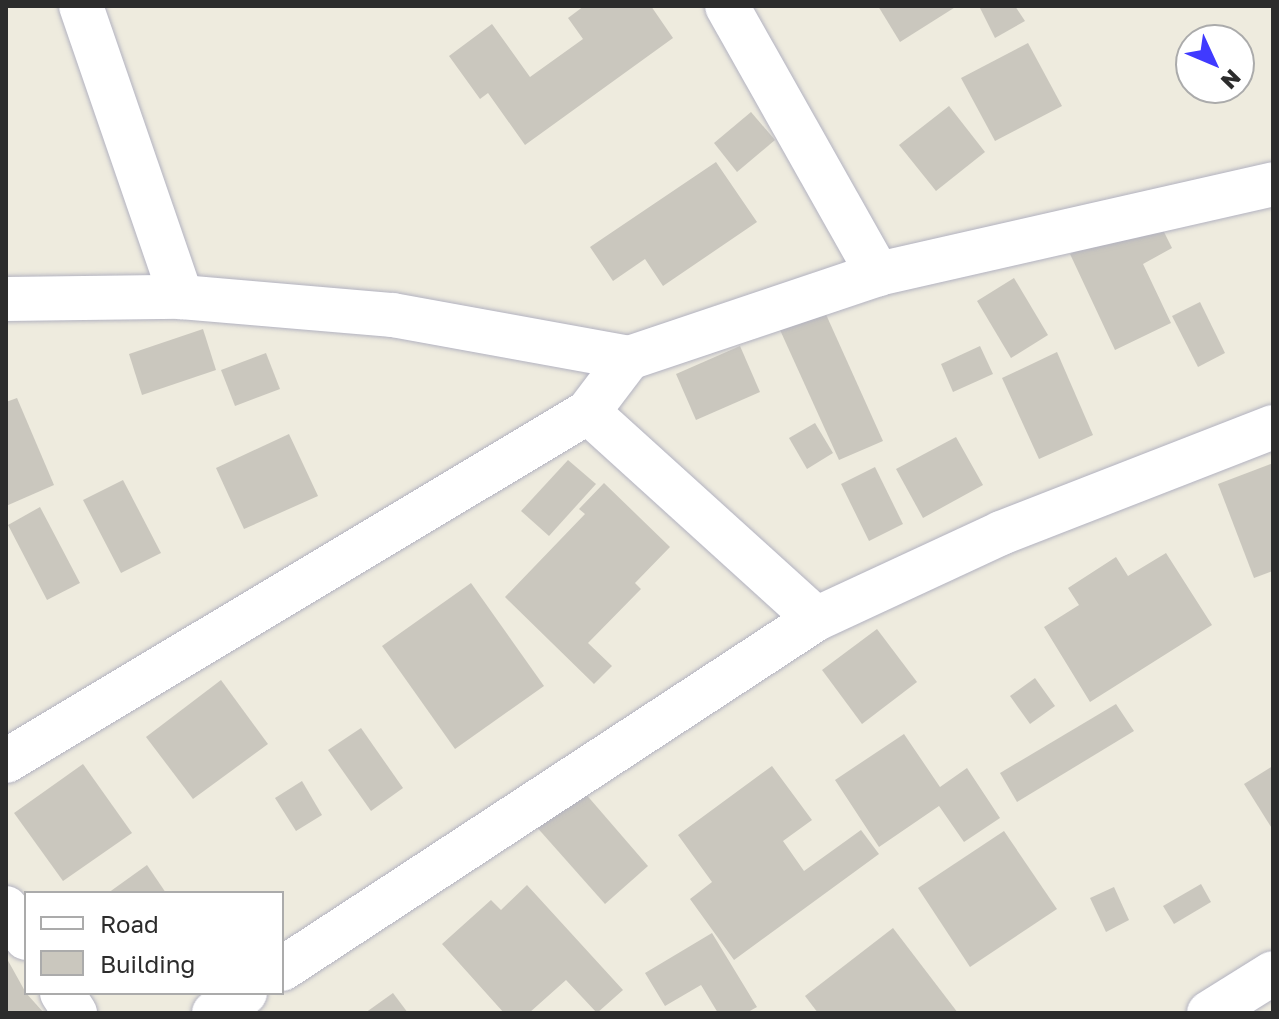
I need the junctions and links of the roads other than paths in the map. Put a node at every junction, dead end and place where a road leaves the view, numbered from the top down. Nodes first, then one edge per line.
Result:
1 (81, 6) edge
2 (727, 6) edge
3 (1273, 184) edge
4 (878, 274) junction
5 (181, 297) junction
6 (6, 299) edge
7 (629, 358) junction
8 (588, 412) junction
9 (1273, 427) edge
10 (816, 619) junction
11 (6, 761) edge
12 (6, 908) edge
13 (24, 935) edge
14 (284, 968) edge
15 (1273, 973) edge
16 (63, 995) edge
17 (242, 995) edge
18 (75, 1013) edge
19 (214, 1013) edge
20 (1209, 1013) edge

1 - 5 street
2 - 4 street
3 - 4 street
4 - 7 street
5 - 6 street
5 - 7 street
7 - 8 street
8 - 10 street
8 - 11 street
9 - 10 street
10 - 14 street
12 - 13 street
15 - 20 street
16 - 18 street
17 - 19 street

